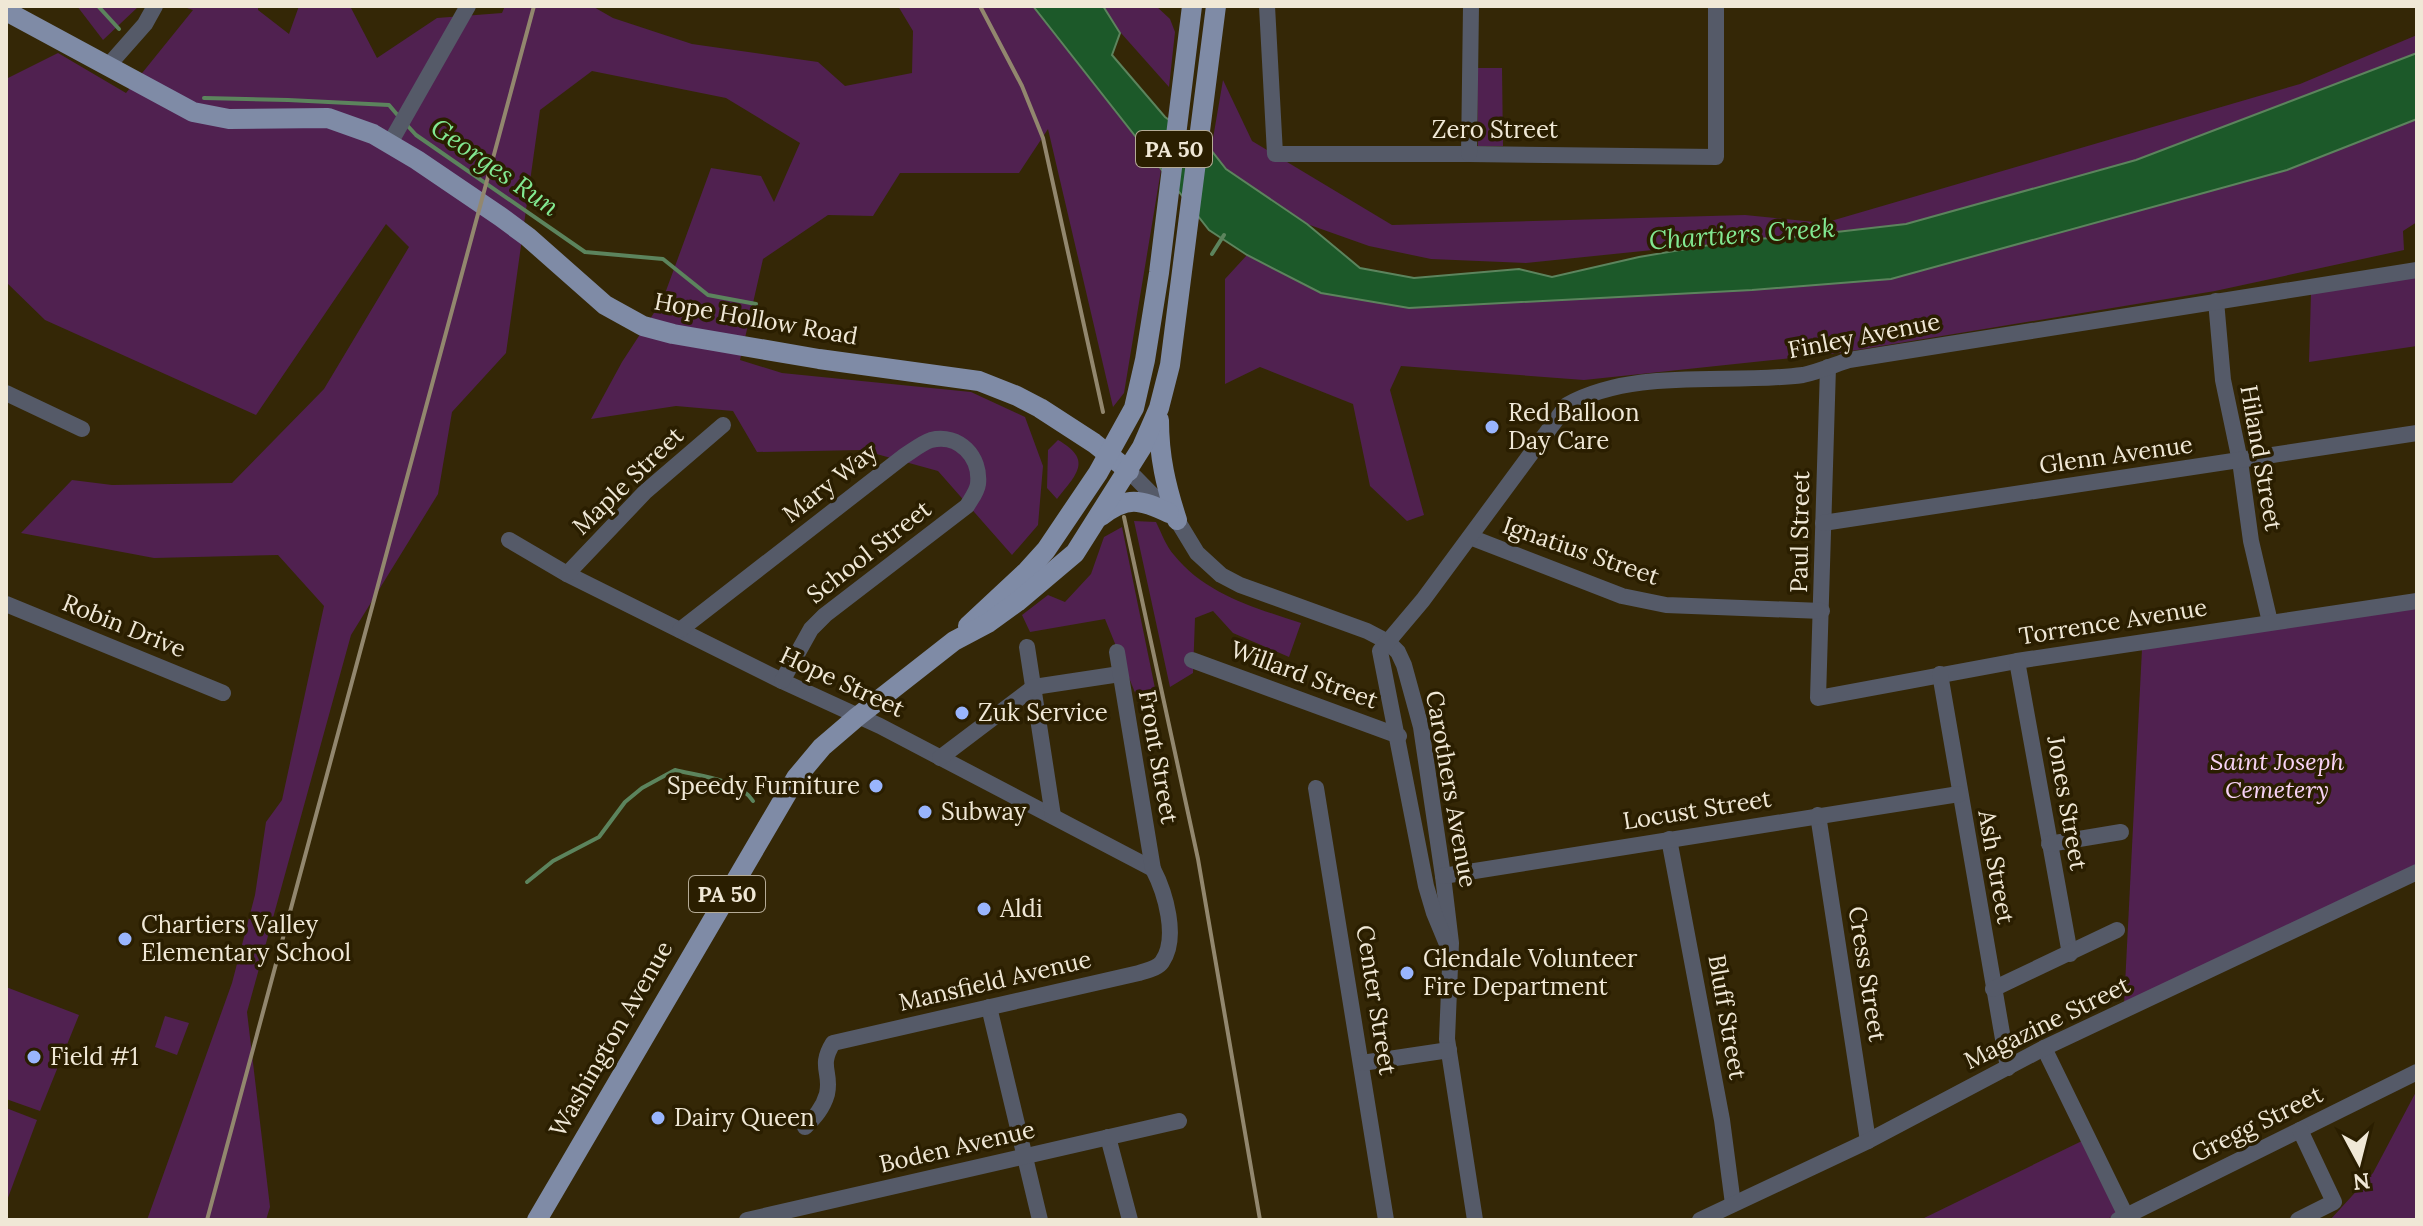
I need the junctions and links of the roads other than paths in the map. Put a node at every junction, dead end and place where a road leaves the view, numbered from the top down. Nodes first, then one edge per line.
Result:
1 (155, 6) edge
2 (468, 6) edge
3 (1216, 6) edge
4 (1267, 6) edge
5 (1471, 6) edge
6 (1716, 6) edge
7 (6, 11) edge
8 (1188, 13) edge
9 (107, 67) junction
10 (393, 137) junction
11 (1469, 154) junction
12 (2417, 270) edge
13 (2216, 301) junction
14 (1828, 367) junction
15 (6, 393) edge
16 (1159, 408) junction
17 (723, 425) dead end
18 (82, 429) dead end
19 (2417, 433) edge
20 (1109, 454) junction
21 (2240, 461) junction
22 (1129, 471) junction
23 (967, 506) joint
24 (1173, 517) junction
25 (1094, 520) junction
26 (1823, 523) junction
27 (1470, 537) junction
28 (509, 540) dead end
29 (567, 574) junction
30 (2417, 601) edge
31 (6, 604) edge
32 (1822, 611) junction
33 (2270, 622) junction
34 (680, 630) junction
35 (954, 641) junction
36 (1388, 642) junction
37 (1027, 647) dead end
38 (1117, 652) dead end
39 (1192, 660) dead end
40 (2017, 661) junction
41 (1120, 674) junction
42 (1940, 674) junction
43 (782, 681) junction
44 (1034, 687) junction
45 (223, 693) dead end
46 (1818, 698) joint
47 (857, 717) junction
48 (1399, 736) junction
49 (940, 758) junction
50 (1316, 788) dead end
51 (1959, 794) junction
52 (1818, 815) junction
53 (1053, 816) junction
54 (2121, 832) dead end
55 (1669, 839) junction
56 (2049, 844) junction
57 (1153, 869) junction
58 (2417, 872) edge
59 (1443, 876) junction
60 (2117, 930) dead end
61 (1451, 954) junction
62 (2070, 954) junction
63 (1993, 989) junction
64 (989, 1007) junction
65 (2044, 1048) junction
66 (1449, 1050) junction
67 (1362, 1063) junction
68 (2008, 1068) junction
69 (2417, 1072) edge
70 (1179, 1121) dead end
71 (805, 1127) dead end
72 (2300, 1130) junction
73 (1108, 1137) junction
74 (1868, 1141) junction
75 (1024, 1156) junction
76 (1733, 1204) junction
77 (2124, 1219) edge
78 (537, 1220) edge
79 (747, 1220) edge
80 (1040, 1220) edge
81 (1130, 1220) edge
82 (1386, 1220) edge
83 (1475, 1220) edge
84 (1700, 1220) edge
85 (2298, 1220) edge

1 - 9 street
2 - 10 street
3 - 16 main road, Washington Avenue / PA 50
4 - 11 street, Zero Street
5 - 11 street
6 - 11 street, Zero Street
7 - 9 main road, Hope Hollow Road
8 - 20 main road, Washington Avenue / PA 50
9 - 10 main road, Hope Hollow Road
10 - 20 main road, Hope Hollow Road
12 - 13 street, Finley Avenue
13 - 14 street, Finley Avenue
13 - 21 street, Hiland Street
14 - 26 street, Paul Street
14 - 27 street, Finley Avenue
15 - 18 street
16 - 22 main road, Washington Avenue / PA 50
16 - 24 main road
17 - 29 street, Maple Street
19 - 21 street, Glenn Avenue
20 - 22 main road, Hope Hollow Road
20 - 35 main road, Washington Avenue / PA 50
21 - 26 street, Glenn Avenue
21 - 33 street, Hiland Street
22 - 24 street
22 - 25 main road, Washington Avenue / PA 50
23 - 34 street, Mary Way
23 - 43 street, School Street
24 - 25 main road
24 - 36 street
25 - 35 main road, Washington Avenue / PA 50
26 - 32 street, Paul Street
27 - 32 street, Ignatius Street
27 - 36 street, Finley Avenue
28 - 29 street, Hope Street
29 - 34 street, Hope Street
30 - 33 street, Torrence Avenue
31 - 45 street, Robin Drive
32 - 46 street, Paul Street
33 - 40 street, Torrence Avenue
34 - 43 street, Hope Street
35 - 47 main road, Washington Avenue / PA 50
36 - 48 street
36 - 59 street, Carothers Avenue
37 - 44 street
38 - 41 street, Front Street
39 - 48 street, Willard Street
40 - 42 street, Torrence Avenue
40 - 56 street, Jones Street
41 - 44 street
41 - 57 street, Front Street
42 - 46 street, Torrence Avenue
42 - 51 street, Ash Street
43 - 47 street, Hope Street
44 - 49 street
44 - 53 street
47 - 49 street, Hope Street
47 - 78 main road, Washington Avenue / PA 50
48 - 61 street
49 - 53 street, Hope Street
50 - 67 street, Center Street
51 - 52 street, Locust Street
51 - 63 street, Ash Street
52 - 55 street, Locust Street
52 - 74 street, Cress Street
53 - 57 street, Hope Street
54 - 56 street
55 - 59 street, Locust Street
55 - 76 street, Bluff Street
56 - 62 street, Jones Street
57 - 64 street, Mansfield Avenue
58 - 65 street, Magazine Street
59 - 61 street, Carothers Avenue
60 - 62 street
61 - 66 street, Carothers Avenue
62 - 63 street
63 - 68 street, Ash Street
64 - 71 street, Mansfield Avenue
64 - 75 street
65 - 68 street, Magazine Street
65 - 77 street
66 - 67 street
66 - 83 street, Carothers Avenue
67 - 82 street, Center Street
68 - 74 street, Magazine Street
69 - 72 street, Gregg Street
70 - 73 street, Boden Avenue
72 - 77 street, Gregg Street
72 - 85 street
73 - 75 street, Boden Avenue
73 - 81 street
74 - 76 street, Magazine Street
75 - 79 street, Boden Avenue
75 - 80 street
76 - 84 street, Magazine Street

